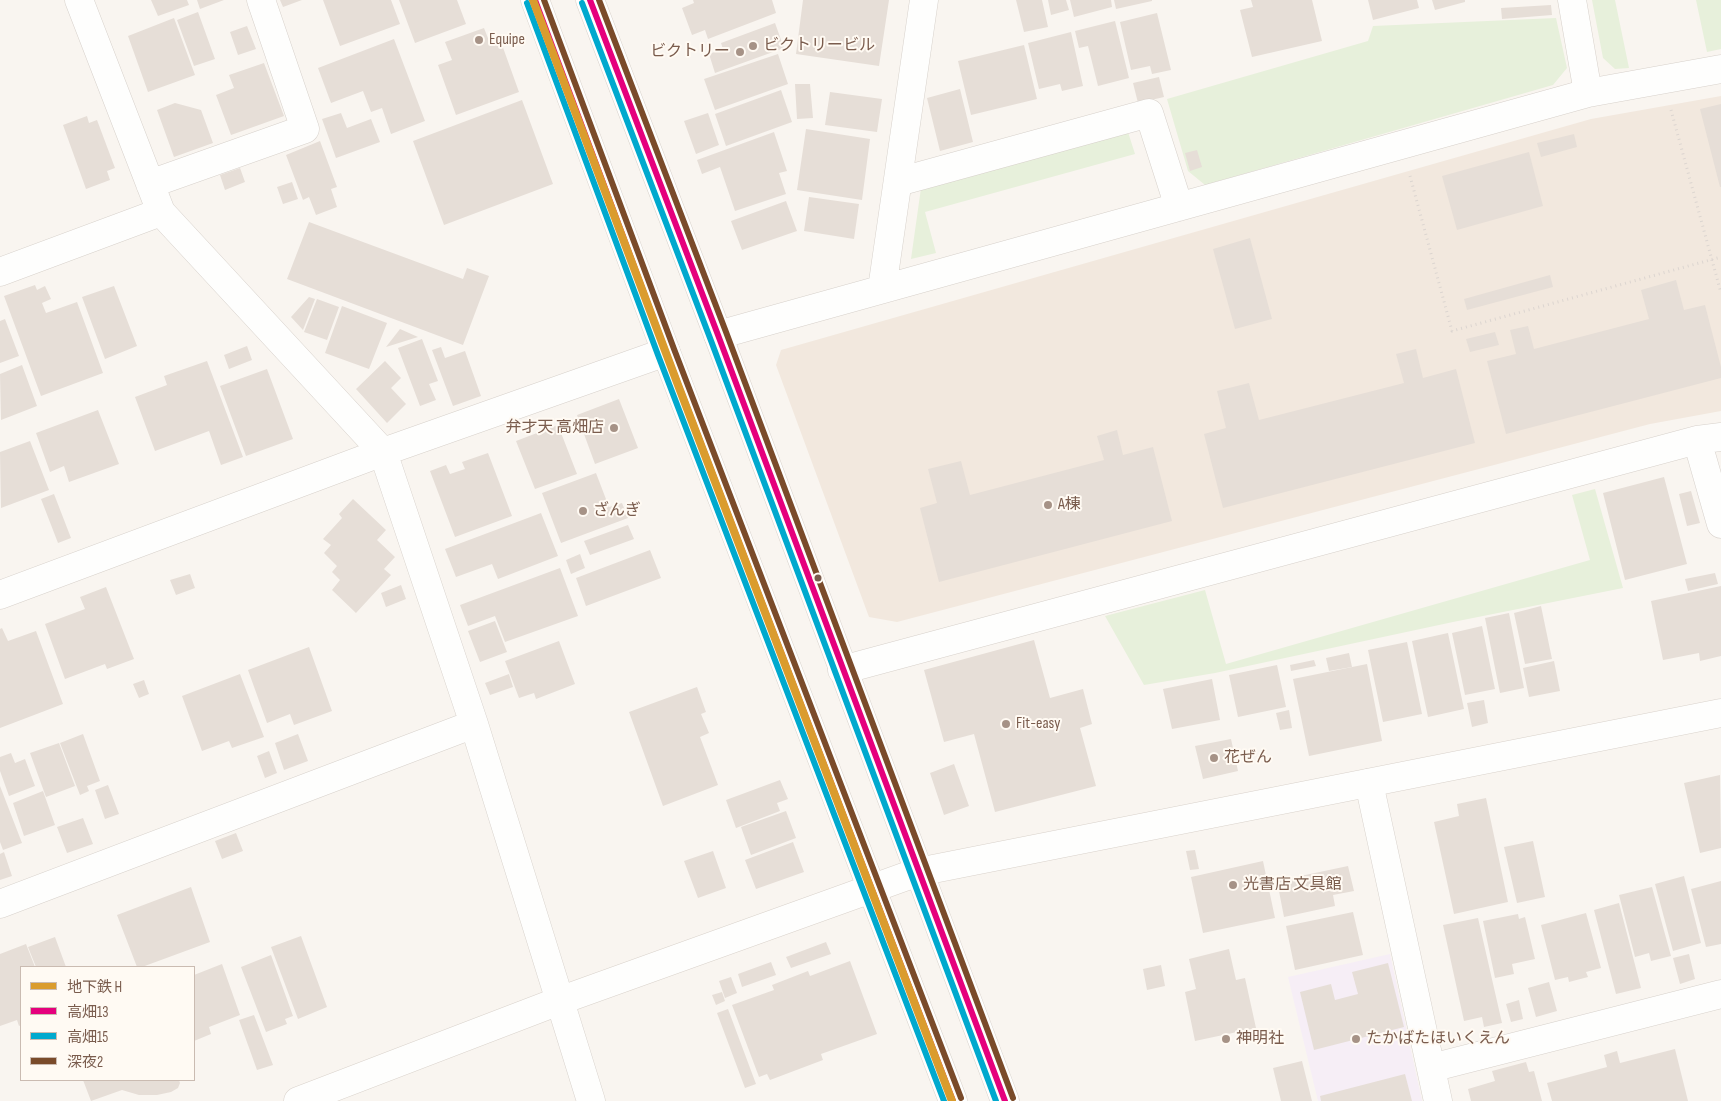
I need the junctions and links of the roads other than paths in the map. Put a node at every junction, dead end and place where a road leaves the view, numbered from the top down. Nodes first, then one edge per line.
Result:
1 (79, 0) edge
2 (261, 0) edge
3 (535, 0) edge
4 (590, 0) edge
5 (924, 0) edge
6 (1572, 0) edge
7 (1721, 69) edge
8 (1588, 93) junction
9 (898, 182) junction
10 (150, 184) junction
11 (1179, 207) junction
12 (161, 212) junction
13 (0, 272) edge
14 (882, 289) junction
15 (718, 335) junction
16 (666, 352) junction
17 (1709, 439) edge
18 (384, 452) junction
19 (1721, 524) edge
20 (0, 595) edge
21 (842, 670) junction
22 (1721, 713) edge
23 (474, 724) junction
24 (1369, 782) junction
25 (918, 872) junction
26 (872, 889) junction
27 (0, 904) edge
28 (1721, 994) edge
29 (559, 1001) junction
30 (1430, 1068) junction
31 (298, 1101) edge
32 (591, 1101) edge
33 (953, 1101) edge
34 (1005, 1101) edge
35 (1438, 1101) edge

1 - 10 street
2 - 10 street
3 - 16 street
4 - 15 street
5 - 9 street
6 - 8 street
7 - 8 street
8 - 11 street
9 - 11 street
9 - 14 street
10 - 12 street
11 - 14 street
12 - 13 street
12 - 18 street
14 - 15 street
15 - 21 street
16 - 18 street
16 - 26 street
17 - 19 street
17 - 21 street
18 - 20 street
18 - 23 street
21 - 25 street
22 - 24 street
23 - 27 street
23 - 29 street
24 - 25 street
24 - 30 street
25 - 26 street
25 - 34 street
26 - 29 street
26 - 33 street
28 - 30 street
29 - 31 street
29 - 32 street
30 - 35 street

